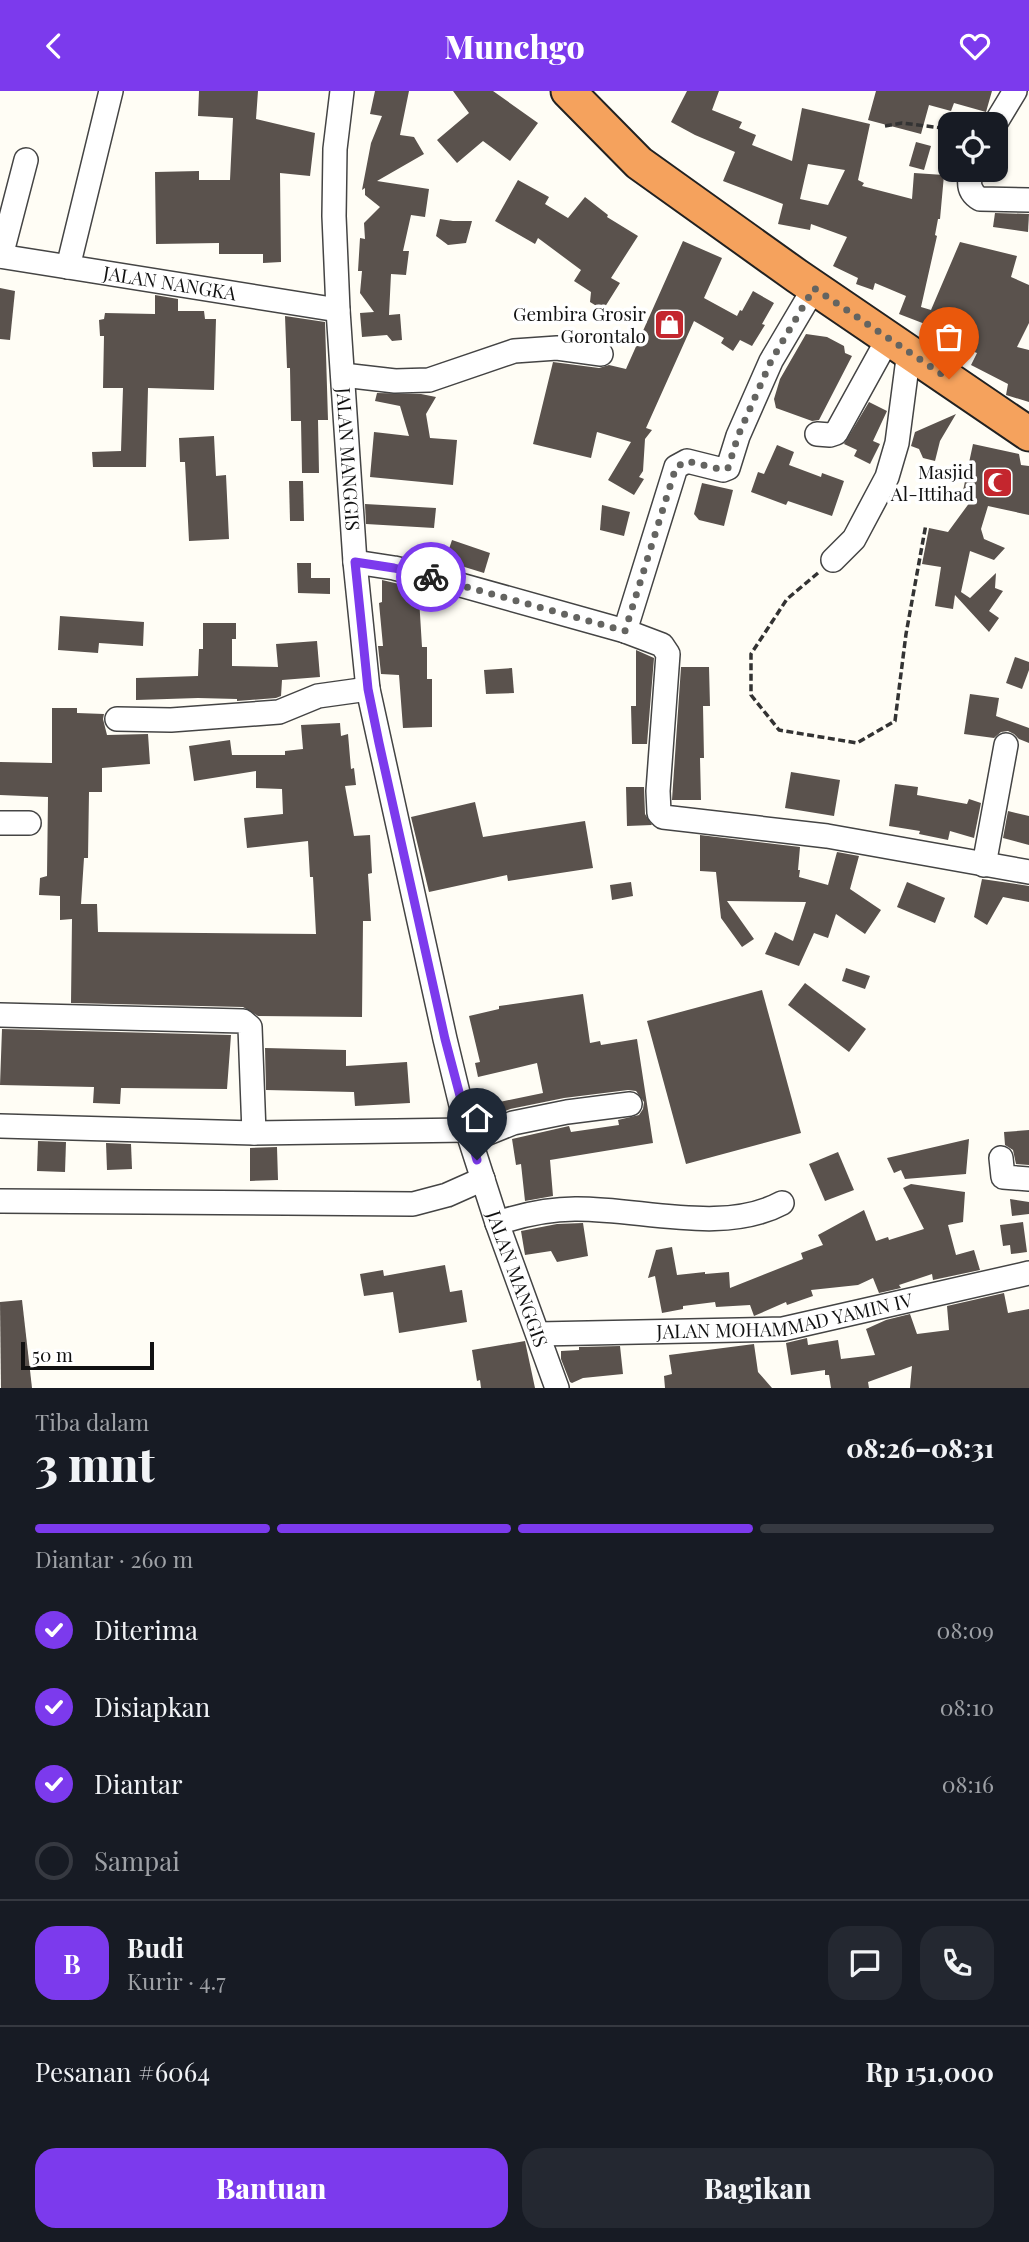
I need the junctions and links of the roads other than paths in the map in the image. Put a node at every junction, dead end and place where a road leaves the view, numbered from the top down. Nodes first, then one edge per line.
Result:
1 (111, 91) edge
2 (342, 91) edge
3 (568, 91) edge
4 (1015, 91) edge
5 (1002, 112) edge
6 (26, 160) dead end
7 (969, 182) edge
8 (1029, 200) edge
9 (1, 256) edge
10 (68, 268) junction
11 (814, 288) junction
12 (338, 310) junction
13 (899, 344) junction
14 (601, 354) dead end
15 (344, 375) junction
16 (817, 433) dead end
17 (1029, 435) edge
18 (833, 560) road end
19 (355, 562) junction
20 (625, 631) junction
21 (368, 689) junction
22 (117, 719) dead end
23 (1006, 745) dead end
24 (0, 823) edge
25 (29, 823) dead end
26 (984, 865) junction
27 (1029, 872) edge
28 (0, 1015) edge
29 (629, 1104) dead end
30 (0, 1126) edge
31 (254, 1133) junction
32 (469, 1135) junction
33 (1001, 1158) dead end
34 (483, 1179) junction
35 (1029, 1179) edge
36 (0, 1201) edge
37 (782, 1203) dead end
38 (497, 1223) junction
39 (1029, 1273) edge
40 (538, 1334) junction
41 (557, 1388) edge

1 - 10 street
2 - 12 street, JALAN MANGGIS
3 - 11 highway
4 - 5 street
6 - 9 street
7 - 8 street
9 - 10 street, JALAN NANGKA
10 - 12 street, JALAN NANGKA
11 - 13 highway
11 - 20 street
12 - 15 street, JALAN MANGGIS
13 - 16 street
13 - 17 highway
13 - 18 street
14 - 15 street
15 - 19 street, JALAN MANGGIS
19 - 20 street
19 - 21 street, JALAN MANGGIS
20 - 26 street
21 - 22 street
21 - 32 street, JALAN MANGGIS
23 - 26 street
24 - 25 street
26 - 27 street
28 - 31 street
29 - 32 street
30 - 31 street
31 - 32 street
32 - 34 street, JALAN MANGGIS
33 - 35 street
34 - 36 street
34 - 38 street, JALAN MANGGIS
37 - 38 street
38 - 40 street, JALAN MANGGIS
39 - 40 street, JALAN MOHAMMAD YAMIN IV
40 - 41 street, JALAN MANGGIS

